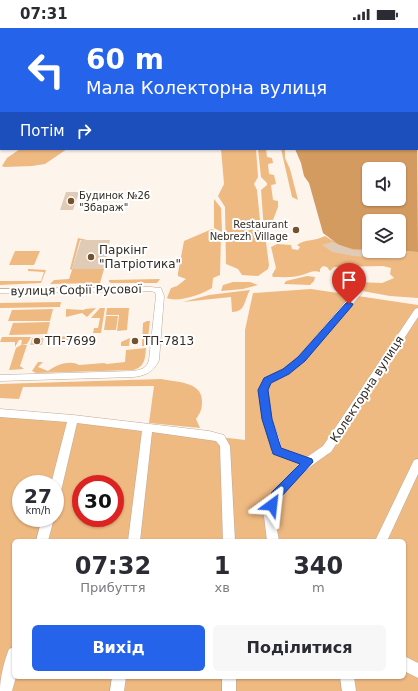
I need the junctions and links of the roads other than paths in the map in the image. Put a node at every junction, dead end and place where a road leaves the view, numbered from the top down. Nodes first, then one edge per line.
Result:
1 (0, 291) edge
2 (358, 293) dead end
3 (418, 310) edge
4 (0, 378) edge
5 (0, 413) edge
6 (73, 419) junction
7 (147, 428) junction
8 (308, 462) junction
9 (418, 463) edge
10 (59, 475) edge
11 (46, 527) edge
12 (43, 539) edge
13 (134, 539) edge
14 (229, 539) edge
15 (272, 539) edge
16 (382, 539) edge
17 (12, 662) edge
18 (406, 664) edge
19 (418, 671) edge
20 (119, 679) edge
21 (229, 679) edge
22 (347, 679) edge
23 (5, 691) edge
24 (117, 691) edge
25 (229, 691) edge
26 (349, 691) edge

1 - 4 street, вулиця Софії Русової
2 - 8 street
3 - 8 street, Колекторна вулиця
5 - 6 street
6 - 7 street
6 - 10 street
7 - 13 street
7 - 14 street
8 - 15 street, Колекторна вулиця
9 - 16 street
11 - 12 street
17 - 23 street
18 - 19 street
20 - 24 street
21 - 25 street
22 - 26 street

